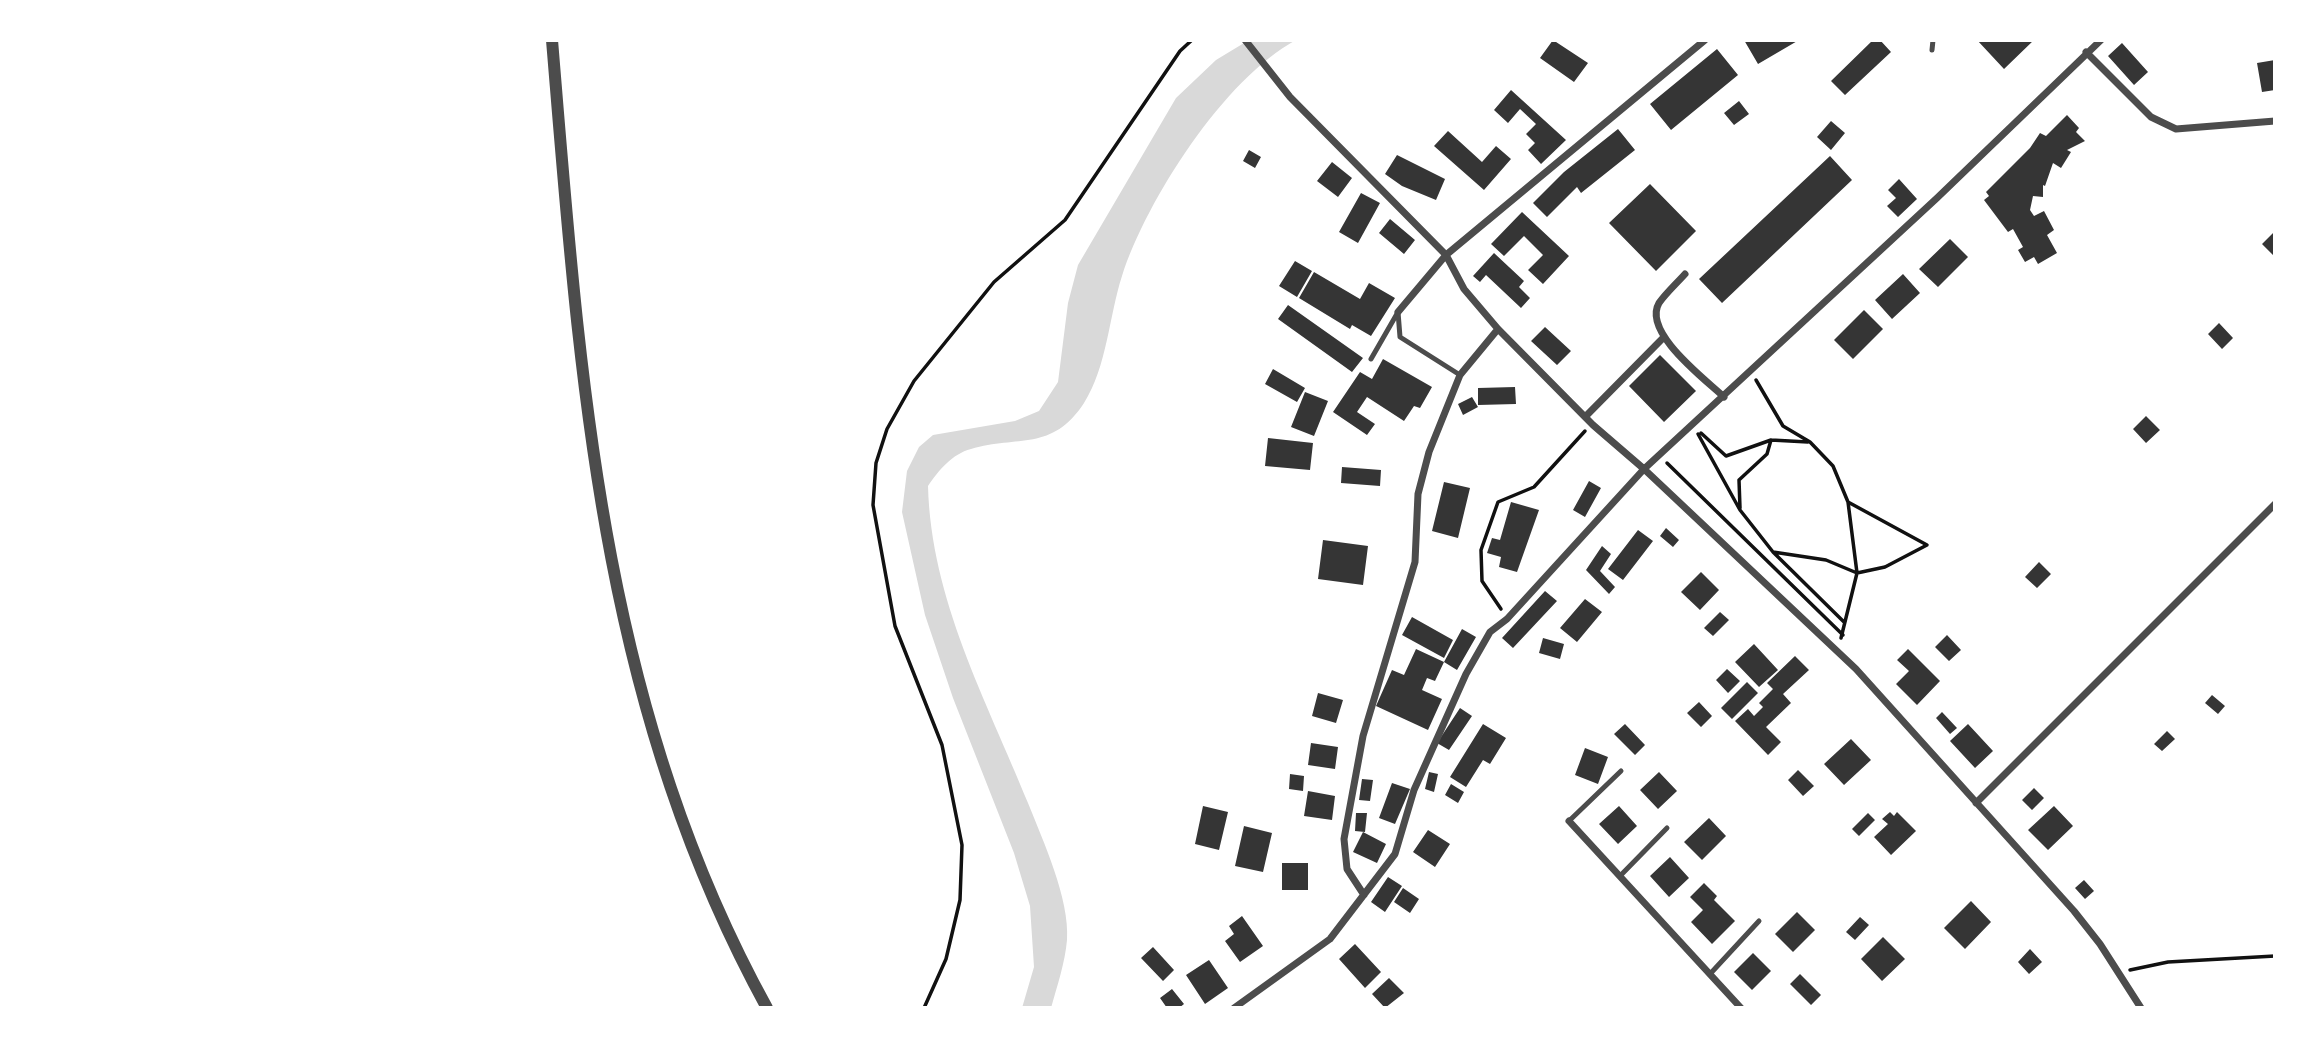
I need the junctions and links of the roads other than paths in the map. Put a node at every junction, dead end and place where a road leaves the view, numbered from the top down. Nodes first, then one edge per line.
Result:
1 (552, 40) edge
2 (1245, 40) edge
3 (1705, 40) edge
4 (1933, 40) edge
5 (2099, 41) edge
6 (1932, 50) dead end
7 (2087, 52) junction
8 (2275, 121) edge
9 (1446, 255) junction
10 (1685, 274) dead end
11 (1398, 312) junction
12 (1497, 329) junction
13 (1663, 338) junction
14 (1371, 359) dead end
15 (1460, 375) junction
16 (1724, 397) junction
17 (1585, 417) junction
18 (1644, 469) junction
19 (2275, 504) edge
20 (1621, 771) dead end
21 (1976, 803) junction
22 (1569, 821) joint
23 (1667, 828) dead end
24 (1620, 876) junction
25 (1364, 895) junction
26 (1759, 921) dead end
27 (1710, 974) junction
28 (767, 1008) edge
29 (1234, 1008) edge
30 (1741, 1008) edge
31 (2141, 1008) edge

1 - 28 street
2 - 9 street
3 - 9 street
4 - 6 lane
5 - 7 street
7 - 8 street
7 - 16 street
9 - 11 street
9 - 12 street
10 - 13 street
11 - 14 lane
11 - 15 lane
12 - 15 street
12 - 17 street
13 - 16 street
13 - 17 street
15 - 25 street
16 - 18 street
17 - 18 street
18 - 21 street
18 - 25 street
19 - 21 street
20 - 22 lane
21 - 31 street
22 - 24 street
23 - 24 lane
24 - 27 street
25 - 29 street
26 - 27 lane
27 - 30 street

